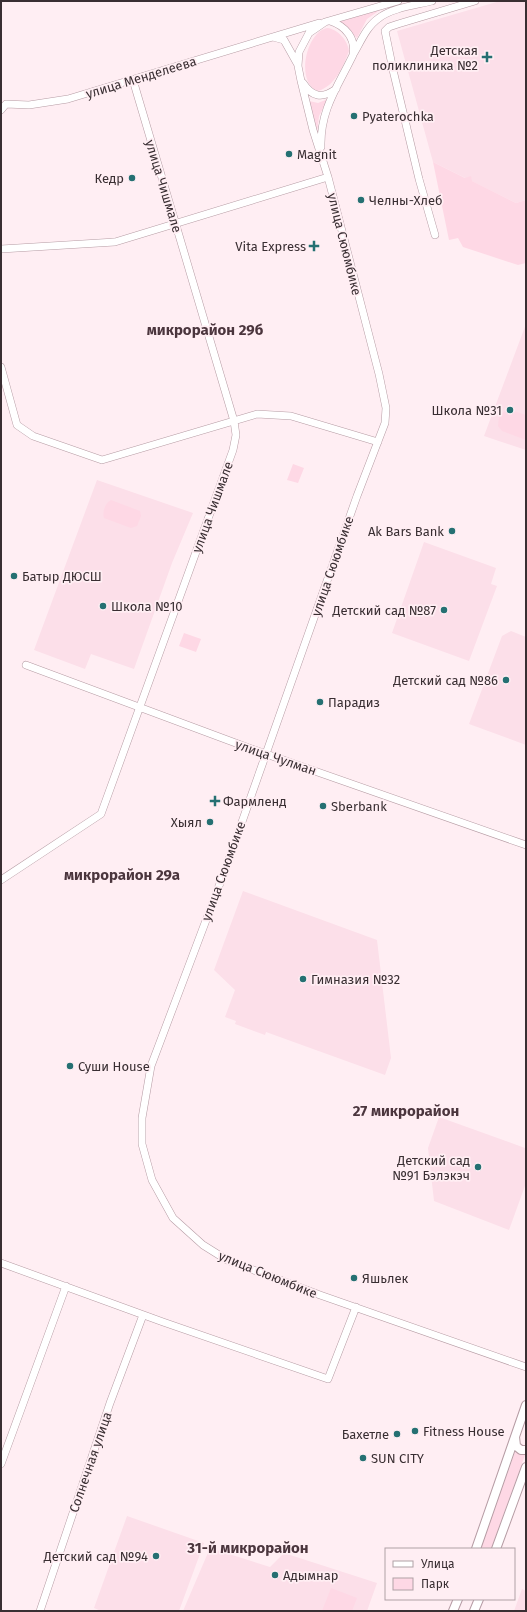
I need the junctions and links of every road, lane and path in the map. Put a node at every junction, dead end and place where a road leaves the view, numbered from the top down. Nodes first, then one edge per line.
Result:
1 (398, 1) edge
2 (432, 1) edge
3 (475, 1) edge
4 (328, 21) junction
5 (273, 37) junction
6 (353, 55) junction
7 (298, 66) junction
8 (133, 80) junction
9 (301, 80) junction
10 (336, 89) junction
11 (1, 110) edge
12 (321, 153) junction
13 (328, 177) junction
14 (175, 224) junction
15 (435, 236) dead end
16 (1, 249) edge
17 (1, 367) edge
18 (234, 421) junction
19 (378, 442) junction
20 (26, 665) dead end
21 (140, 708) junction
22 (267, 753) junction
23 (526, 845) edge
24 (1, 880) edge
25 (1, 1263) edge
26 (66, 1286) junction
27 (356, 1307) junction
28 (143, 1315) junction
29 (526, 1367) edge
30 (526, 1405) edge
31 (515, 1436) junction
32 (1, 1441) edge
33 (7, 1446) junction
34 (526, 1450) edge
35 (2, 1460) edge
36 (526, 1467) edge
37 (476, 1548) edge
38 (496, 1548) edge
39 (458, 1600) edge
40 (479, 1600) edge
41 (40, 1611) edge
42 (453, 1611) edge
43 (474, 1611) edge

1 - 4 street
2 - 6 street
3 - 15 street
4 - 5 street, улица Менделеева
4 - 6 street
4 - 7 street
5 - 7 street
5 - 8 street, улица Менделеева
6 - 10 street
7 - 9 street
8 - 11 street, улица Менделеева
8 - 14 street, улица Чишмале
9 - 10 street
9 - 12 street, улица Сююмбике
10 - 12 street
12 - 13 street, улица Сююмбике
13 - 14 street
13 - 19 street, улица Сююмбике
14 - 16 street
14 - 18 street, улица Чишмале
17 - 18 street
18 - 19 street
18 - 21 street, улица Чишмале
19 - 22 street, улица Сююмбике
20 - 21 street, улица Чулман
21 - 22 street, улица Чулман
21 - 24 street, улица Чишмале
22 - 23 street, улица Чулман
22 - 27 street, улица Сююмбике
25 - 26 street
26 - 28 street
26 - 33 street
27 - 28 street
27 - 29 street, улица Сююмбике
28 - 41 street, Солнечная улица
30 - 31 main road
31 - 34 main road
31 - 37 main road
32 - 33 street
33 - 35 street
36 - 38 main road
39 - 42 main road
40 - 43 main road

